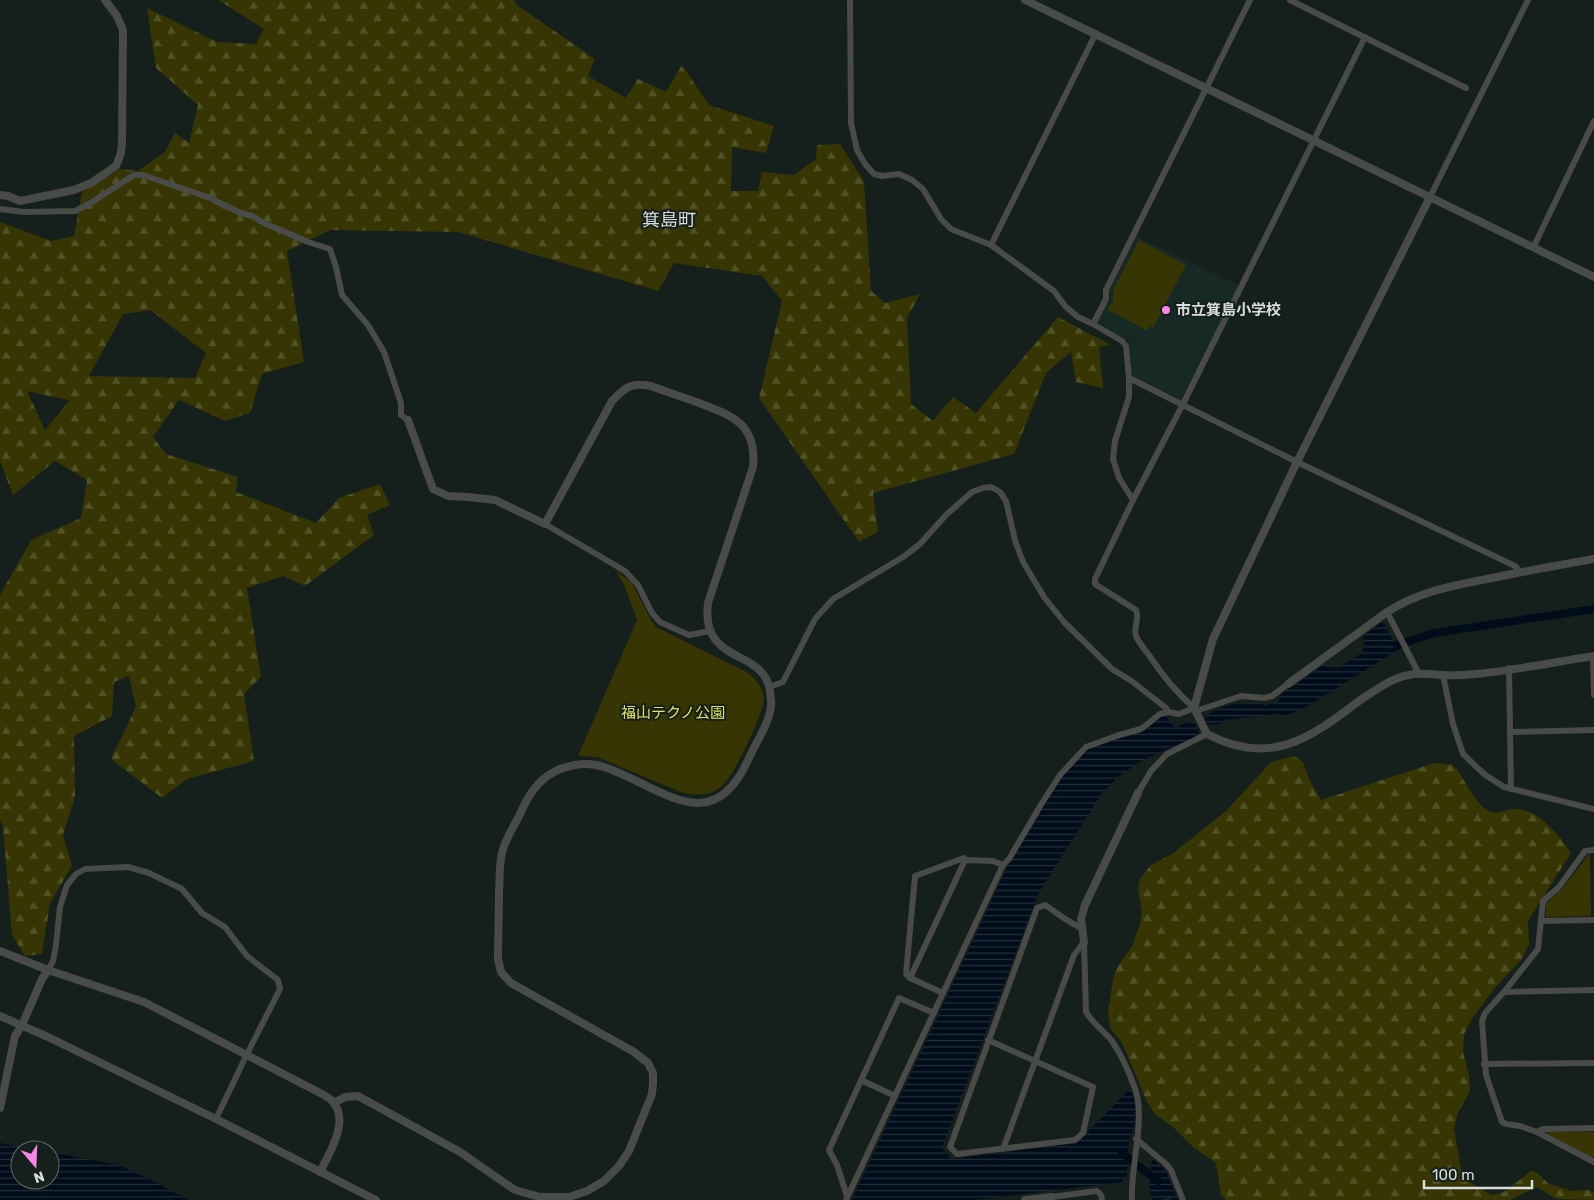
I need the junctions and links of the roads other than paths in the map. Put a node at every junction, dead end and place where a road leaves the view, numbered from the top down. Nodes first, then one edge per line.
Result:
1 (105, 0) edge
2 (850, 0) edge
3 (1025, 0) edge
4 (1250, 0) edge
5 (1290, 0) edge
6 (1528, 0) edge
7 (1096, 33) junction
8 (1365, 37) junction
9 (1206, 88) junction
10 (1466, 88) dead end
11 (1594, 121) edge
12 (1314, 141) junction
13 (0, 195) edge
14 (1430, 197) junction
15 (20, 201) junction
16 (0, 209) edge
17 (19, 212) junction
18 (991, 245) junction
19 (1534, 246) junction
20 (1594, 276) edge
21 (1093, 324) junction
22 (1129, 378) junction
23 (1183, 404) junction
24 (408, 420) joint
25 (1297, 462) junction
26 (1133, 500) junction
27 (545, 524) junction
28 (1594, 559) edge
29 (1520, 572) junction
30 (1387, 612) junction
31 (710, 632) junction
32 (1594, 656) edge
33 (1509, 668) junction
34 (1419, 674) junction
35 (1443, 675) junction
36 (1288, 684) joint
37 (769, 687) junction
38 (1594, 695) edge
39 (1195, 710) junction
40 (1168, 712) junction
41 (1594, 730) edge
42 (1511, 732) junction
43 (1207, 734) junction
44 (1511, 789) junction
45 (1138, 794) joint
46 (1594, 809) edge
47 (1594, 850) edge
48 (965, 860) junction
49 (1003, 865) junction
50 (1594, 920) edge
51 (1541, 921) junction
52 (1082, 928) junction
53 (1084, 942) junction
54 (0, 951) edge
55 (48, 970) junction
56 (910, 978) junction
57 (1594, 990) edge
58 (1504, 992) junction
59 (943, 993) junction
60 (934, 1013) junction
61 (0, 1016) edge
62 (22, 1025) junction
63 (988, 1040) junction
64 (246, 1056) junction
65 (1036, 1061) junction
66 (1484, 1064) junction
67 (1594, 1064) edge
68 (860, 1080) junction
69 (895, 1096) junction
70 (334, 1103) junction
71 (0, 1108) edge
72 (216, 1120) junction
73 (1594, 1128) edge
74 (1537, 1132) junction
75 (1136, 1142) junction
76 (1003, 1149) junction
77 (1594, 1162) edge
78 (320, 1172) junction
79 (847, 1198) edge
80 (1051, 1199) edge
81 (376, 1200) edge
82 (1025, 1200) edge
83 (1102, 1200) edge
84 (1132, 1200) edge
85 (1183, 1200) edge

1 - 15 street
2 - 18 street
3 - 7 street
4 - 9 street
5 - 8 street
6 - 14 street
7 - 9 street
7 - 18 street
8 - 10 street
8 - 12 street
9 - 12 street
9 - 21 street
11 - 19 street
12 - 14 street
12 - 23 street
13 - 15 street
14 - 19 street
14 - 25 street
15 - 17 street
16 - 17 street
17 - 24 street
18 - 21 street
19 - 20 street
21 - 22 street
22 - 23 street
22 - 26 street
23 - 25 street
23 - 26 street
24 - 27 street
25 - 29 street
25 - 39 street
26 - 39 street
27 - 31 street
27 - 31 street
28 - 29 street
29 - 30 street
30 - 34 street
30 - 36 street
31 - 37 street
32 - 33 street
32 - 38 street
33 - 35 street
33 - 42 street
34 - 35 street
34 - 43 street
35 - 44 street
36 - 39 street
37 - 40 street
37 - 70 street
39 - 40 street
39 - 43 street
40 - 49 street
41 - 42 street
42 - 44 street
43 - 45 street
44 - 46 street
45 - 52 street
47 - 51 street
48 - 49 street
48 - 56 street
48 - 56 street
49 - 59 street
50 - 51 street
51 - 58 street
52 - 53 street
52 - 63 street
53 - 65 street
53 - 75 street
54 - 55 street
55 - 62 street
55 - 64 street
55 - 64 street
56 - 59 street
57 - 58 street
58 - 66 street
59 - 60 street
60 - 68 street
60 - 69 street
61 - 62 street
62 - 71 street
62 - 72 street
63 - 65 street
63 - 76 street
64 - 70 street
64 - 72 street
65 - 76 street
65 - 76 street
66 - 67 street
66 - 74 street
68 - 69 street
68 - 79 street
69 - 79 street
70 - 78 street
72 - 78 street
73 - 74 street
74 - 77 street
75 - 84 street
75 - 85 street
78 - 81 street
80 - 82 street
80 - 83 street

